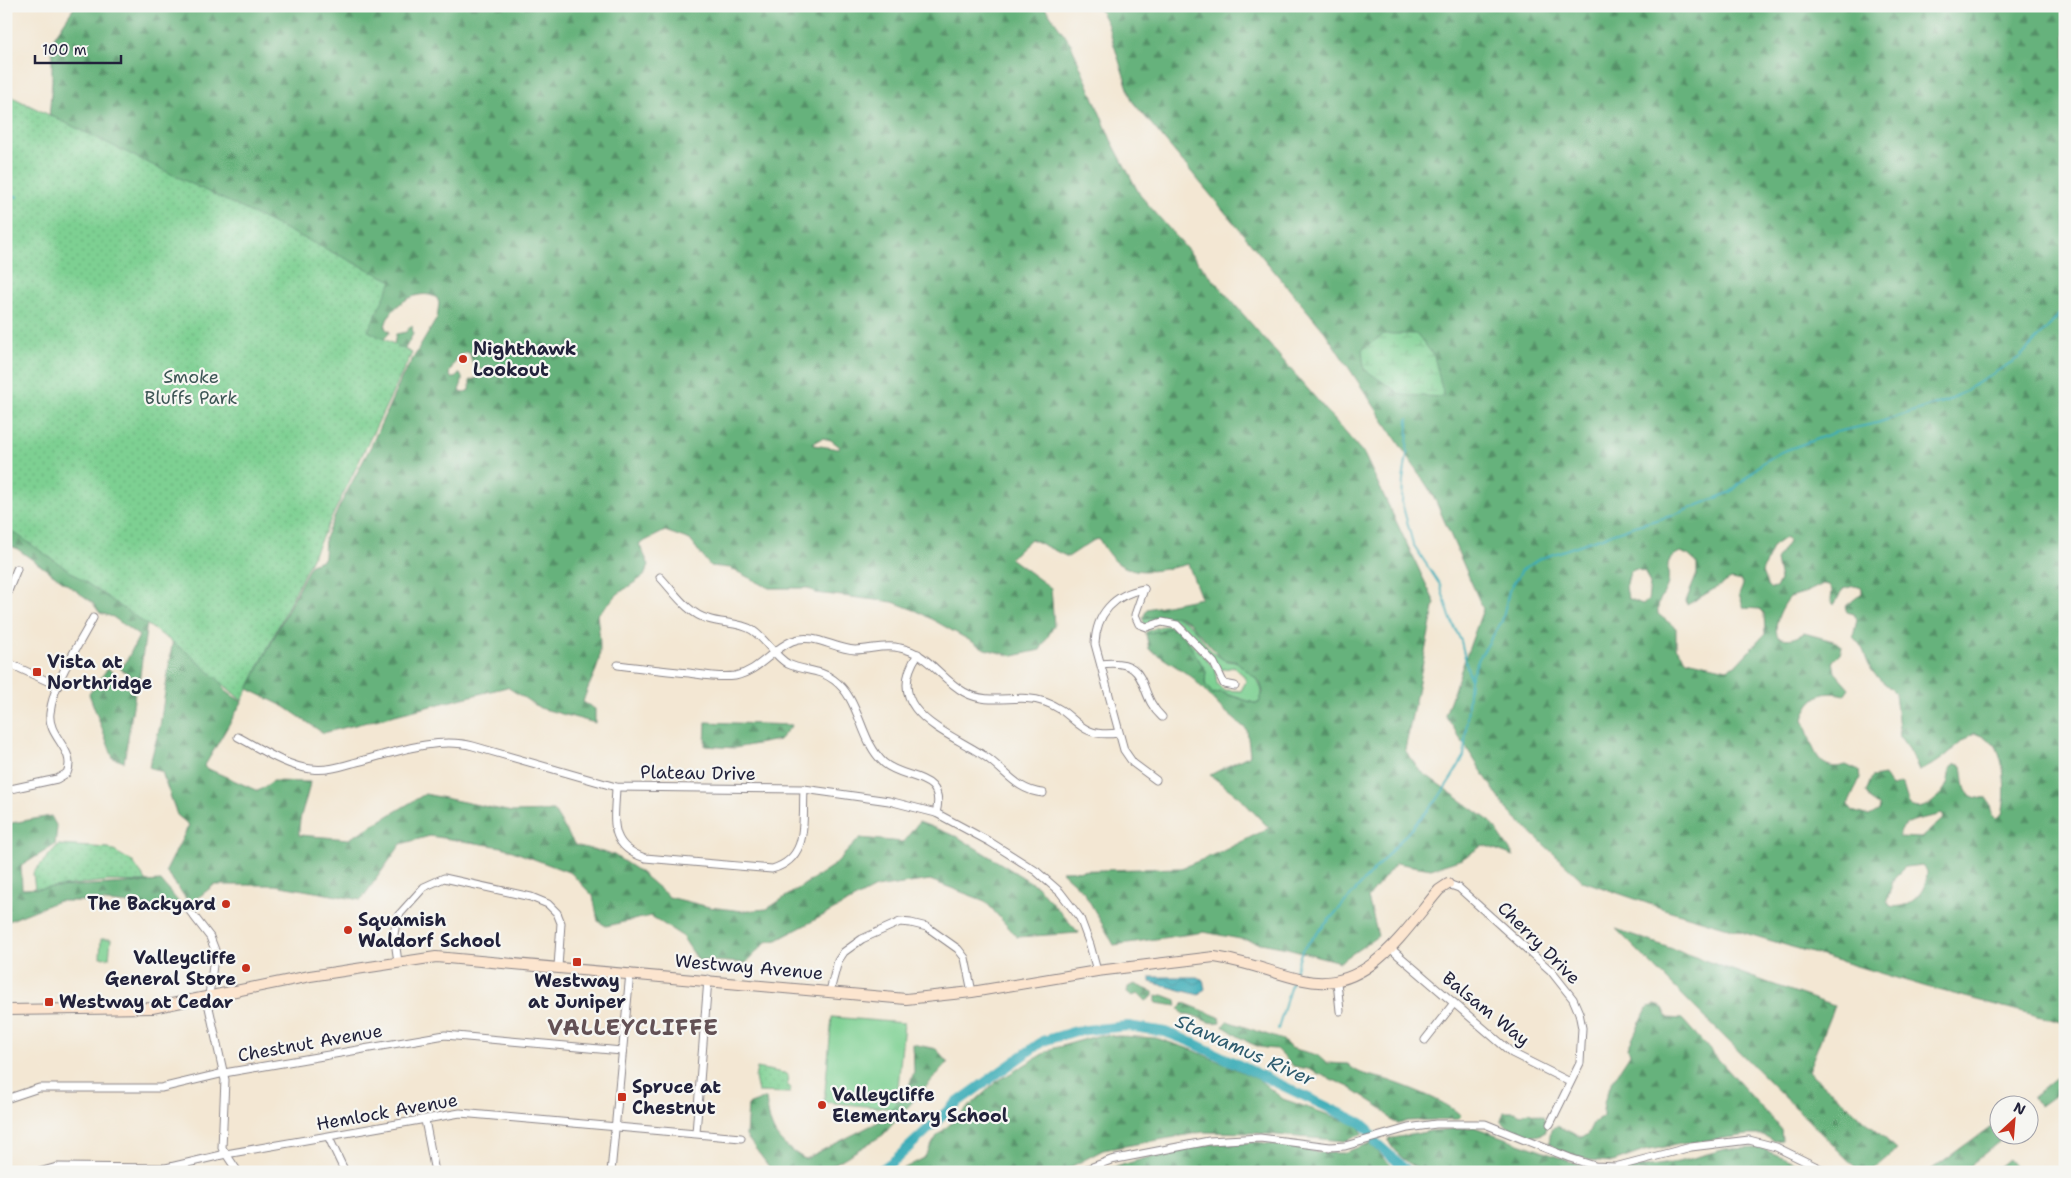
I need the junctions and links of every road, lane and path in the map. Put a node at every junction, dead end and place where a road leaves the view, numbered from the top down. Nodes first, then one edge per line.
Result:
1 (17, 568) dead end
2 (660, 577) dead end
3 (6, 596) edge
4 (93, 618) dead end
5 (776, 652) junction
6 (918, 654) junction
7 (6, 662) edge
8 (1101, 664) junction
9 (618, 665) dead end
10 (58, 686) junction
11 (1235, 686) dead end
12 (1162, 717) dead end
13 (1118, 733) junction
14 (238, 737) dead end
15 (1156, 780) dead end
16 (616, 787) junction
17 (804, 789) junction
18 (6, 790) edge
19 (1042, 793) dead end
20 (936, 813) junction
21 (1448, 884) joint
22 (186, 906) dead end
23 (1390, 948) junction
24 (398, 962) junction
25 (558, 968) junction
26 (1097, 971) junction
27 (630, 973) junction
28 (708, 979) junction
29 (1337, 982) junction
30 (830, 991) junction
31 (972, 992) junction
32 (208, 996) junction
33 (1454, 1003) junction
34 (6, 1010) edge
35 (1340, 1011) dead end
36 (1425, 1040) dead end
37 (622, 1051) junction
38 (224, 1073) junction
39 (1570, 1082) junction
40 (6, 1099) edge
41 (425, 1120) junction
42 (1550, 1124) dead end
43 (616, 1127) junction
44 (696, 1133) junction
45 (329, 1138) junction
46 (742, 1138) dead end
47 (226, 1154) junction
48 (39, 1172) edge
49 (238, 1172) edge
50 (345, 1172) edge
51 (434, 1172) edge
52 (611, 1172) edge
53 (1079, 1172) edge
54 (1827, 1172) edge

1 - 3 street
2 - 5 street
4 - 10 street
5 - 6 street
5 - 9 street
5 - 20 street
6 - 13 street
6 - 19 street
7 - 10 street
8 - 11 street
8 - 12 street
8 - 13 street
10 - 18 street
13 - 15 street
14 - 16 street, Plateau Drive
16 - 17 street, Plateau Drive
16 - 17 street
17 - 20 street, Plateau Drive
20 - 26 street, Plateau Drive
21 - 23 street, Westway Avenue
21 - 39 street, Cherry Drive
22 - 32 street
23 - 29 street, Westway Avenue
23 - 33 street, Balsam Way
24 - 25 street, Westway Avenue
24 - 25 street
24 - 32 street, Westway Avenue
25 - 27 street, Westway Avenue
26 - 29 street, Westway Avenue
26 - 31 street, Westway Avenue
27 - 28 street, Westway Avenue
27 - 37 street
28 - 30 street, Westway Avenue
28 - 44 street
29 - 35 street
30 - 31 street, Westway Avenue
30 - 31 street
32 - 34 street, Westway Avenue
32 - 38 street
33 - 36 street
33 - 39 street, Balsam Way
37 - 38 street, Chestnut Avenue
37 - 43 street
38 - 40 street, Chestnut Avenue
38 - 47 street
39 - 42 street, Cherry Drive
41 - 43 street, Hemlock Avenue
41 - 45 street, Hemlock Avenue
41 - 51 street
43 - 44 street, Hemlock Avenue
43 - 52 street
44 - 46 street, Hemlock Avenue
45 - 47 street, Hemlock Avenue
45 - 50 street
47 - 48 street, Hemlock Avenue
47 - 49 street
53 - 54 street

